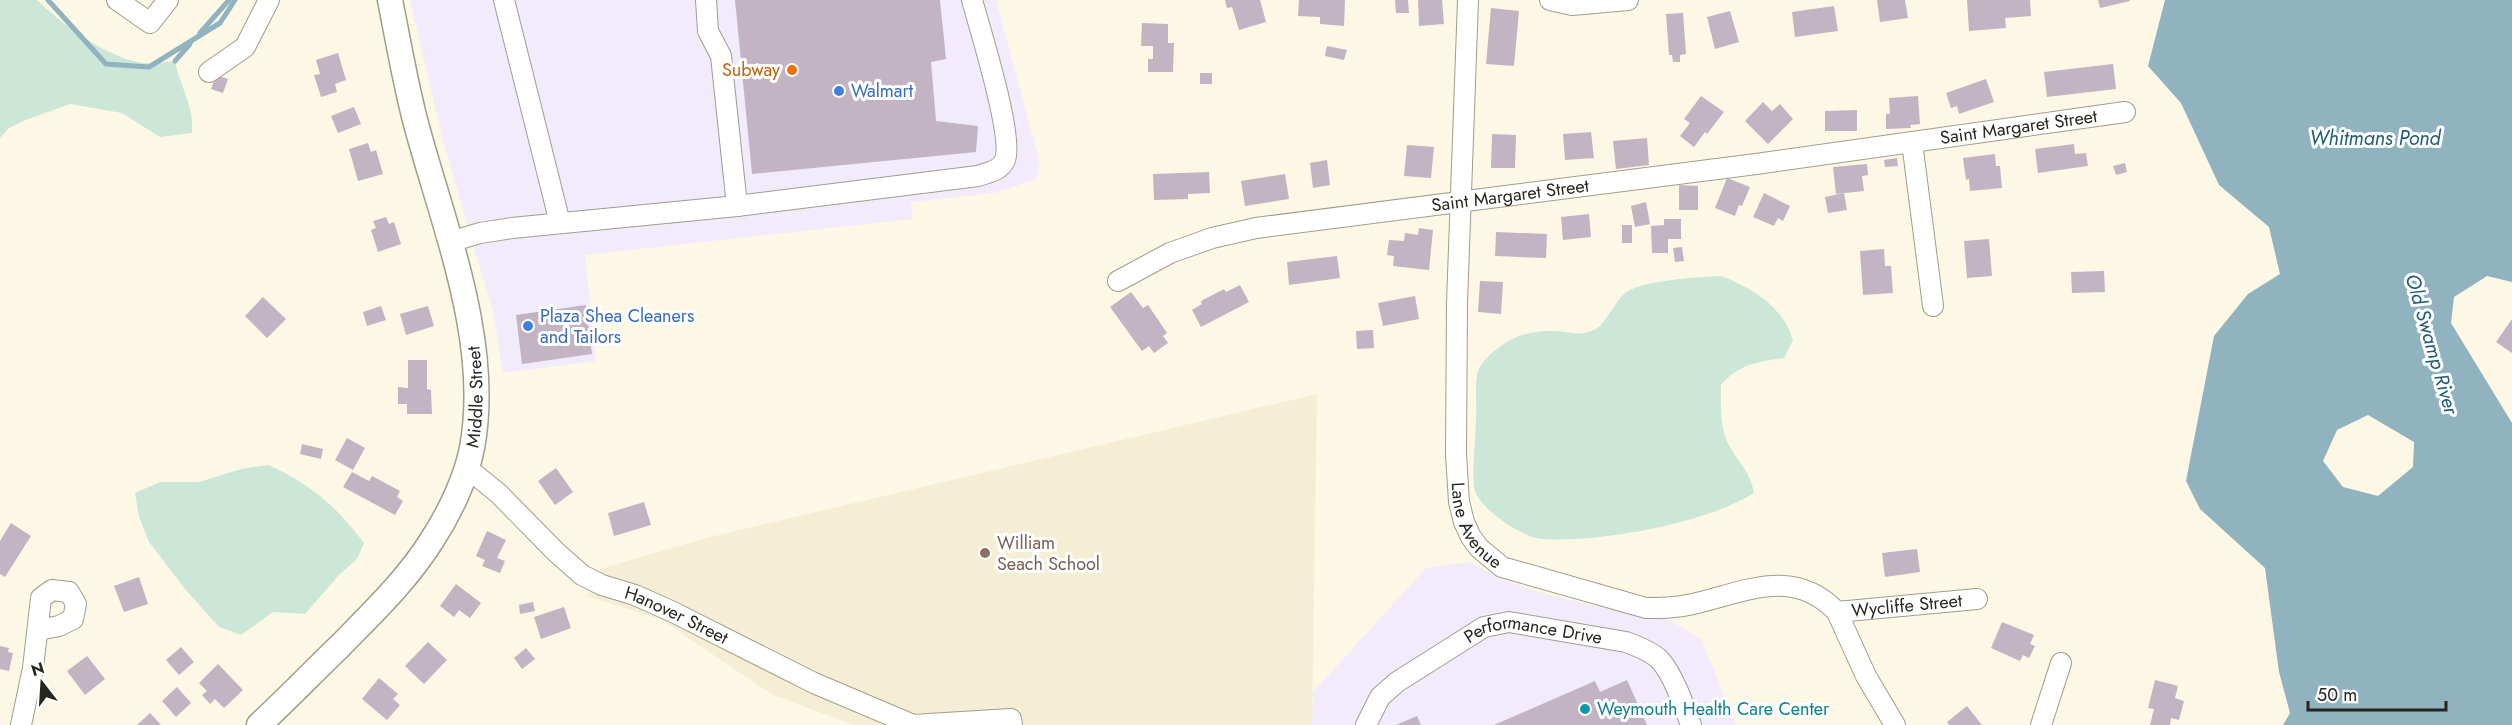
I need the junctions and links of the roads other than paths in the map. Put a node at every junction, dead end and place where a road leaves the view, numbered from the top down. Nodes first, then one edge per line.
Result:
1 (117, 0) edge
2 (168, 0) edge
3 (269, 0) edge
4 (390, 0) edge
5 (504, 0) edge
6 (705, 0) edge
7 (972, 0) edge
8 (1468, 0) edge
9 (1550, 0) edge
10 (1628, 0) edge
11 (209, 72) dead end
12 (2125, 112) dead end
13 (1912, 142) junction
14 (1462, 202) junction
15 (736, 206) junction
16 (560, 223) junction
17 (450, 242) junction
18 (1118, 281) dead end
19 (1933, 306) dead end
20 (466, 468) junction
21 (1977, 598) dead end
22 (1837, 612) junction
23 (38, 630) dead end
24 (2061, 663) dead end
25 (21, 725) edge
26 (259, 725) edge
27 (913, 725) edge
28 (1012, 725) edge
29 (1366, 725) edge
30 (1691, 725) edge
31 (1894, 725) edge
32 (2041, 725) edge

1 - 2 street
3 - 11 street
4 - 17 main road, Middle Street
5 - 16 street
6 - 15 street
7 - 15 street
8 - 14 street, Lane Avenue
9 - 10 street
12 - 13 street, Saint Margaret Street
13 - 14 street, Saint Margaret Street
13 - 19 street
14 - 18 street, Saint Margaret Street
14 - 22 street, Lane Avenue
15 - 16 street
16 - 17 street
17 - 20 main road, Middle Street
20 - 26 main road, Middle Street
20 - 27 street, Hanover Street
21 - 22 street, Wycliffe Street
22 - 31 street, Lane Avenue
23 - 25 street
24 - 32 street
27 - 28 street
29 - 30 street, Performance Drive

